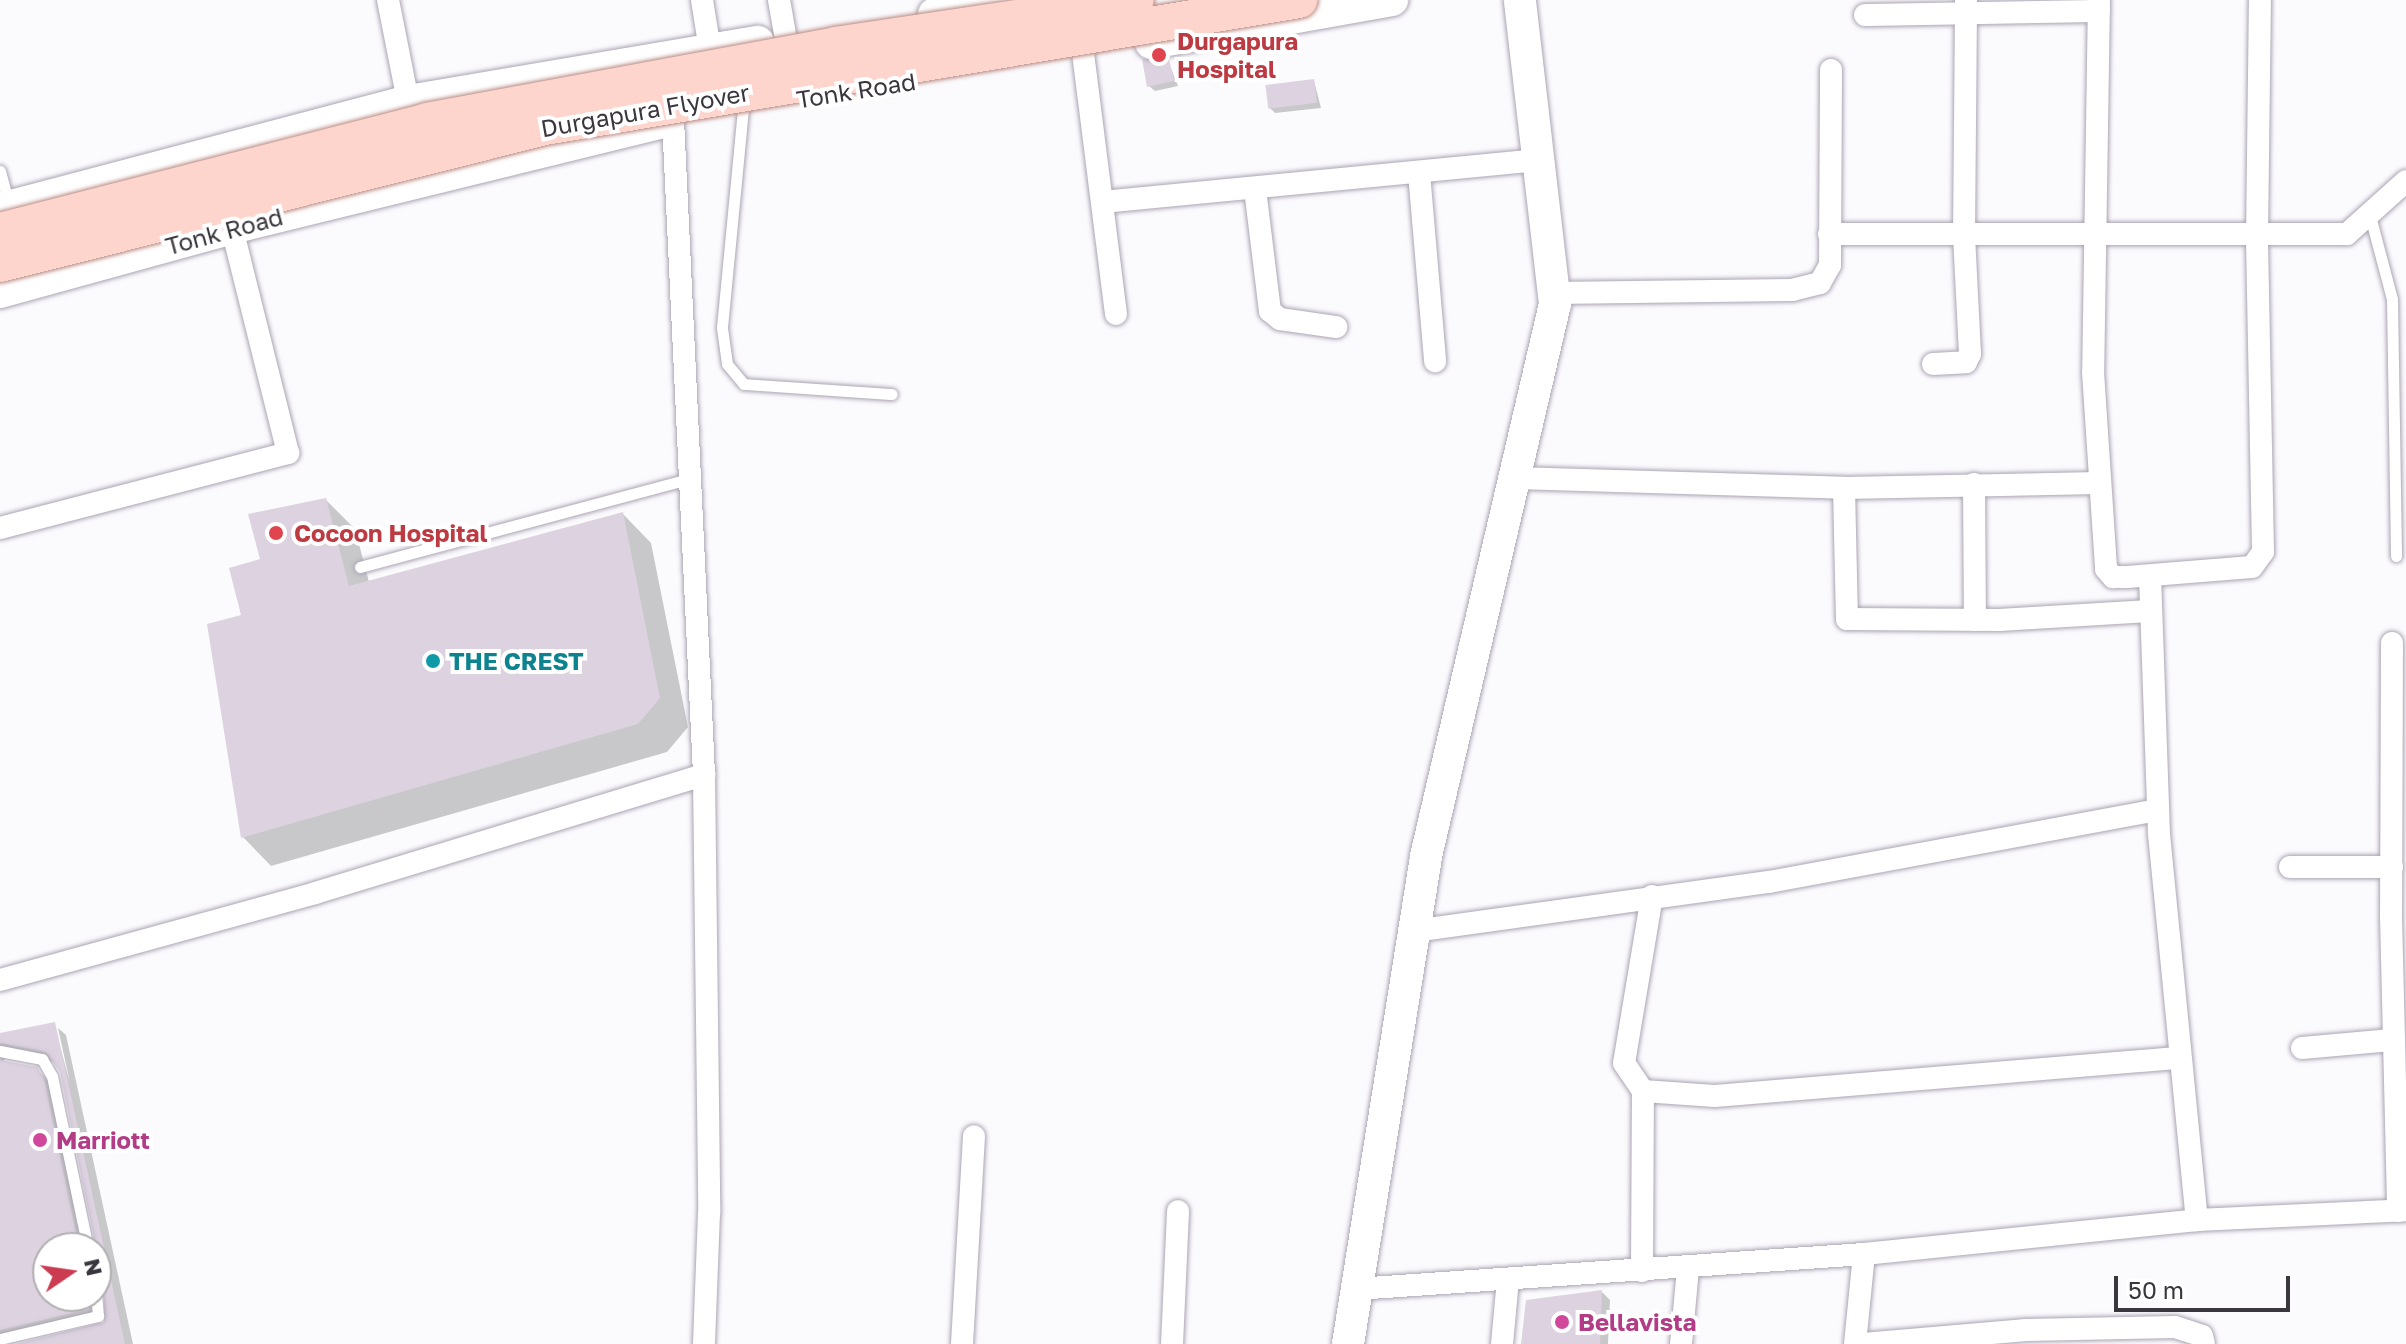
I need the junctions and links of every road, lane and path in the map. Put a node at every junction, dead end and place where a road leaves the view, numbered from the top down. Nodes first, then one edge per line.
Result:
1 (388, 0) edge
2 (702, 0) edge
3 (779, 0) edge
4 (1006, 0) edge
5 (1136, 0) edge
6 (1299, 0) edge
7 (1392, 0) edge
8 (1520, 0) edge
9 (2260, 0) edge
10 (1966, 6) edge
11 (2099, 6) edge
12 (927, 8) edge
13 (1865, 15) dead end
14 (786, 38) junction
15 (710, 50) junction
16 (1083, 53) junction
17 (666, 57) junction
18 (1831, 70) dead end
19 (408, 101) junction
20 (743, 109) junction
21 (675, 120) junction
22 (1538, 160) junction
23 (0, 171) edge
24 (1419, 173) junction
25 (2406, 181) edge
26 (1255, 189) junction
27 (1103, 202) junction
28 (2369, 211) junction
29 (3, 215) edge
30 (232, 228) junction
31 (2257, 232) junction
32 (1829, 234) junction
33 (2094, 236) junction
34 (1964, 237) junction
35 (0, 264) edge
36 (0, 292) edge
37 (1553, 293) junction
38 (1116, 314) dead end
39 (1336, 327) dead end
40 (1435, 361) dead end
41 (1933, 364) dead end
42 (892, 394) dead end
43 (693, 477) junction
44 (1515, 478) junction
45 (2099, 483) junction
46 (1974, 484) junction
47 (1844, 488) junction
48 (0, 528) edge
49 (2396, 556) dead end
50 (360, 567) dead end
51 (2150, 576) junction
52 (2150, 611) junction
53 (1975, 620) junction
54 (2392, 643) dead end
55 (2399, 704) edge
56 (704, 775) junction
57 (2157, 810) junction
58 (2290, 867) dead end
59 (2392, 867) junction
60 (1652, 896) junction
61 (1414, 931) junction
62 (0, 980) edge
63 (2392, 1040) junction
64 (2302, 1048) dead end
65 (0, 1051) edge
66 (2179, 1058) junction
67 (1643, 1091) junction
68 (974, 1136) dead end
69 (2402, 1210) edge
70 (1178, 1211) dead end
71 (2197, 1220) junction
72 (85, 1232) edge
73 (1864, 1254) junction
74 (1688, 1268) junction
75 (1642, 1271) junction
76 (1508, 1279) junction
77 (1356, 1289) junction
78 (98, 1312) edge
79 (2065, 1337) edge
80 (0, 1339) edge
81 (704, 1344) edge
82 (962, 1344) edge
83 (1172, 1344) edge
84 (1348, 1344) edge
85 (1502, 1344) edge
86 (1681, 1344) edge
87 (1855, 1344) edge
88 (1863, 1344) edge
89 (2204, 1344) edge

1 - 19 street
2 - 15 street
3 - 14 street
4 - 12 street
5 - 29 main road, Durgapura Flyover, bridge
6 - 35 main road, Durgapura Flyover, bridge
7 - 16 street, Tonk Road
8 - 22 street
9 - 31 street
10 - 11 street
10 - 13 street
10 - 34 street
11 - 33 street
12 - 14 street
14 - 15 street
15 - 17 street
16 - 20 street, Tonk Road
16 - 27 street
17 - 19 street
17 - 21 street
18 - 32 street
19 - 29 street
20 - 21 street, Tonk Road
20 - 42 lane
21 - 30 street, Tonk Road
21 - 43 street
22 - 24 street
22 - 37 street
23 - 29 lane
24 - 26 street
24 - 40 street
25 - 28 street
26 - 27 street
26 - 39 street
27 - 38 street
28 - 31 street
28 - 49 lane
30 - 36 street, Tonk Road
30 - 48 street
31 - 33 street
31 - 51 street
32 - 34 street
32 - 37 street
33 - 34 street
33 - 45 street
34 - 41 street
37 - 44 street
43 - 50 lane
43 - 56 street
44 - 47 street
44 - 61 street
45 - 46 street
45 - 51 street
46 - 47 street
46 - 53 street
47 - 53 street
51 - 52 street
52 - 53 street
52 - 57 street
54 - 55 street
55 - 59 street
56 - 62 street
56 - 81 street
57 - 60 street
57 - 66 street
58 - 59 street
59 - 63 street
60 - 61 street
60 - 67 street
61 - 77 street
63 - 64 street
63 - 69 street
65 - 72 lane
66 - 67 street
66 - 71 street
67 - 75 street
68 - 82 street
69 - 71 street
70 - 83 street
71 - 73 street
73 - 74 street
73 - 87 street
74 - 75 street
74 - 86 street
75 - 76 street
76 - 77 street
76 - 85 street
77 - 84 street
78 - 80 lane
79 - 88 street
79 - 89 street

